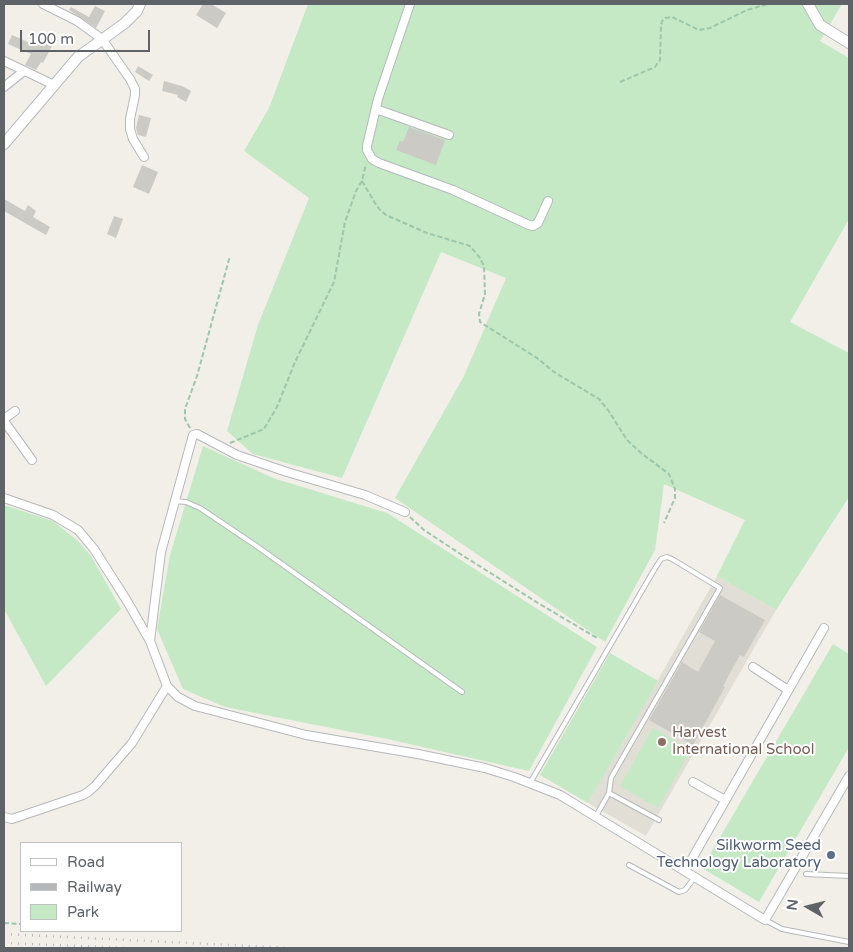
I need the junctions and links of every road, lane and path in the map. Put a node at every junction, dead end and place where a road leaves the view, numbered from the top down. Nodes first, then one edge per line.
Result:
1 (43, 4) edge
2 (140, 4) edge
3 (410, 4) edge
4 (768, 4) edge
5 (808, 4) edge
6 (102, 38) junction
7 (849, 43) edge
8 (4, 61) edge
9 (24, 71) junction
10 (620, 82) dead end
11 (54, 85) junction
12 (4, 88) edge
13 (376, 109) junction
14 (449, 135) dead end
15 (4, 144) edge
16 (367, 150) junction
17 (144, 157) dead end
18 (362, 181) junction
19 (548, 201) dead end
20 (230, 256) dead end
21 (15, 411) dead end
22 (4, 420) edge
23 (193, 435) junction
24 (221, 447) junction
25 (32, 460) dead end
26 (4, 498) edge
27 (174, 501) junction
28 (405, 512) joint
29 (664, 523) dead end
30 (824, 628) dead end
31 (597, 638) dead end
32 (150, 641) junction
33 (753, 667) dead end
34 (167, 686) junction
35 (788, 690) junction
36 (462, 692) dead end
37 (849, 776) edge
38 (693, 782) dead end
39 (530, 783) junction
40 (609, 793) junction
41 (725, 800) junction
42 (596, 816) junction
43 (4, 817) edge
44 (659, 820) dead end
45 (629, 865) dead end
46 (685, 871) junction
47 (806, 874) dead end
48 (849, 876) edge
49 (696, 877) junction
50 (765, 920) junction
51 (4, 924) edge
52 (20, 924) edge
53 (849, 942) edge

1 - 6 street
2 - 6 street
3 - 13 street
4 - 10 path
5 - 7 street
6 - 11 street
6 - 17 street
8 - 9 street
9 - 11 street
9 - 12 street
11 - 15 street
13 - 14 street
13 - 16 street
16 - 18 path
16 - 19 street
18 - 24 path
18 - 29 path
20 - 23 path
21 - 22 street
22 - 25 street
23 - 24 street
23 - 27 street
24 - 28 street
26 - 32 street
27 - 32 street
27 - 36 lane
28 - 31 path
30 - 35 street
32 - 34 street
33 - 35 street
34 - 39 street
34 - 43 street
35 - 41 street
37 - 50 street
38 - 41 street
39 - 40 lane
39 - 42 street
40 - 42 lane
40 - 44 lane
41 - 46 street
42 - 46 street
45 - 49 lane
46 - 49 street
47 - 48 lane
49 - 50 street
50 - 53 lane
51 - 52 path

